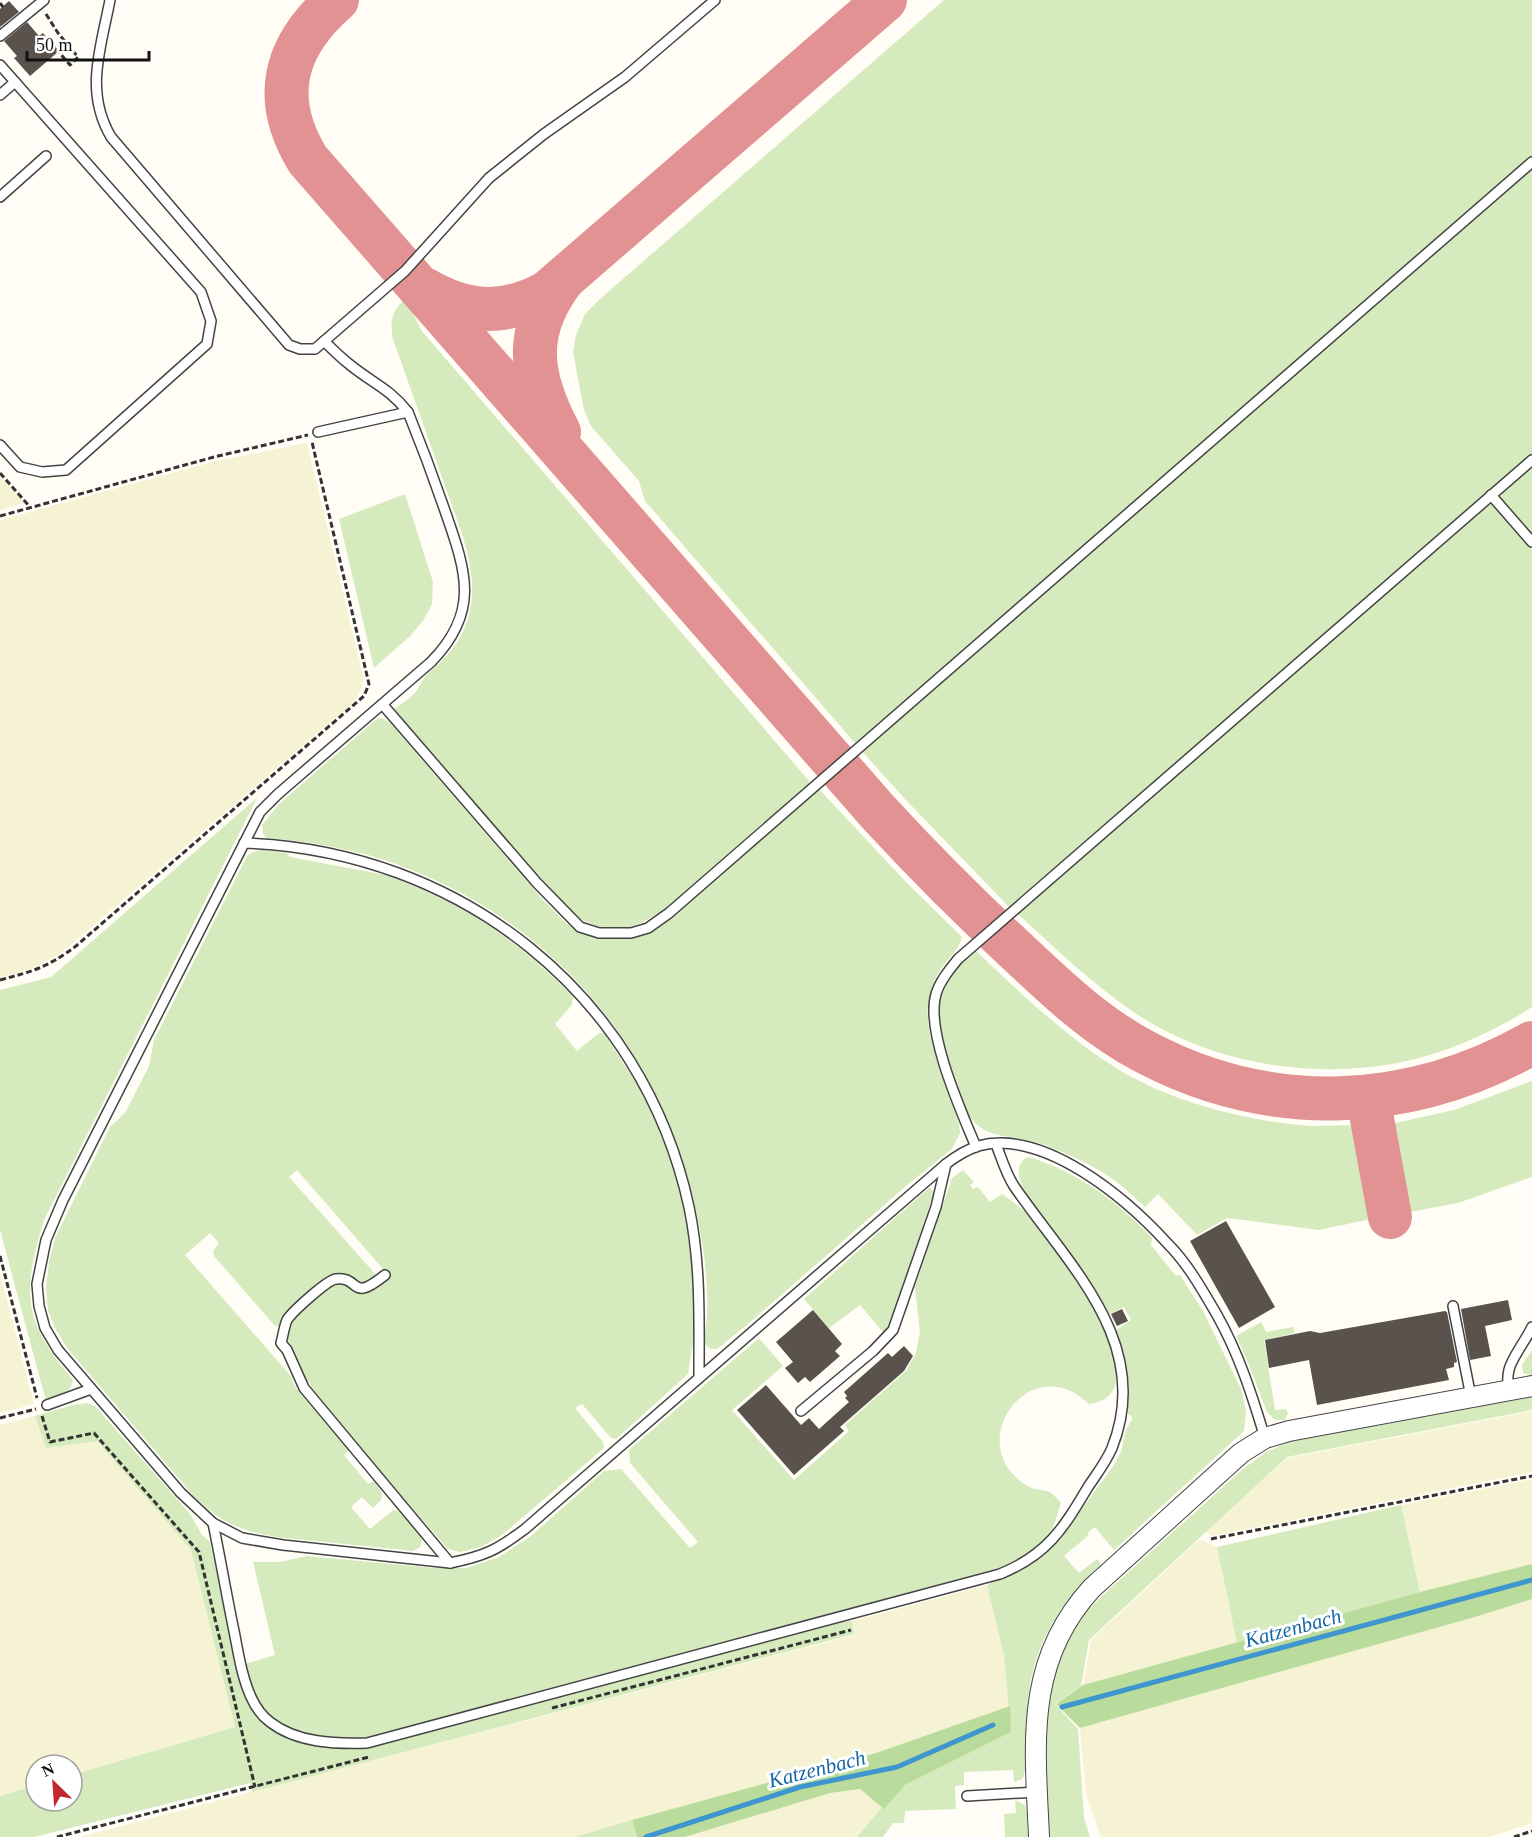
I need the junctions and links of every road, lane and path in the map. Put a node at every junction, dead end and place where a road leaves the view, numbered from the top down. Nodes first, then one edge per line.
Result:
1 (110, 0) edge
2 (715, 0) edge
3 (41, 2) edge
4 (0, 36) edge
5 (58, 51) dead end
6 (0, 65) edge
7 (15, 82) junction
8 (0, 95) edge
9 (46, 156) dead end
10 (1532, 162) edge
11 (0, 197) edge
12 (324, 341) junction
13 (408, 412) junction
14 (318, 432) dead end
15 (0, 444) edge
16 (1532, 460) edge
17 (0, 473) edge
18 (1491, 495) junction
19 (30, 507) junction
20 (0, 516) edge
21 (1532, 542) edge
22 (383, 705) junction
23 (244, 843) junction
24 (0, 980) edge
25 (996, 1144) junction
26 (976, 1147) junction
27 (946, 1164) junction
28 (0, 1256) edge
29 (385, 1275) dead end
30 (1454, 1306) dead end
31 (1532, 1327) edge
32 (699, 1378) junction
33 (1532, 1386) edge
34 (91, 1389) junction
35 (1508, 1390) junction
36 (1471, 1397) junction
37 (43, 1406) junction
38 (801, 1412) dead end
39 (0, 1418) edge
40 (1265, 1438) junction
41 (1532, 1476) edge
42 (213, 1523) junction
43 (1211, 1539) dead end
44 (450, 1563) junction
45 (255, 1787) dead end
46 (1037, 1792) junction
47 (967, 1796) dead end
48 (1532, 1831) edge
49 (1039, 1837) edge
50 (1514, 1837) edge

1 - 12 lane
2 - 12 lane
3 - 4 lane
3 - 5 path
6 - 7 lane
7 - 8 lane
7 - 15 lane
9 - 11 lane
10 - 22 lane
12 - 13 lane
13 - 14 lane
13 - 22 lane
16 - 18 lane
17 - 19 path
18 - 21 lane
18 - 26 lane
19 - 20 path
19 - 24 path
22 - 23 lane
23 - 32 lane
23 - 34 lane
25 - 26 lane
25 - 40 lane
25 - 42 lane
26 - 27 lane
27 - 32 lane
27 - 38 lane
28 - 37 path
29 - 44 lane
30 - 36 lane
31 - 35 lane
32 - 44 lane
33 - 35 street
34 - 37 lane
34 - 42 lane
35 - 36 street
36 - 40 street
37 - 39 path
37 - 45 path
40 - 46 street
41 - 43 path
42 - 44 lane
46 - 47 lane
46 - 49 street
48 - 50 path

